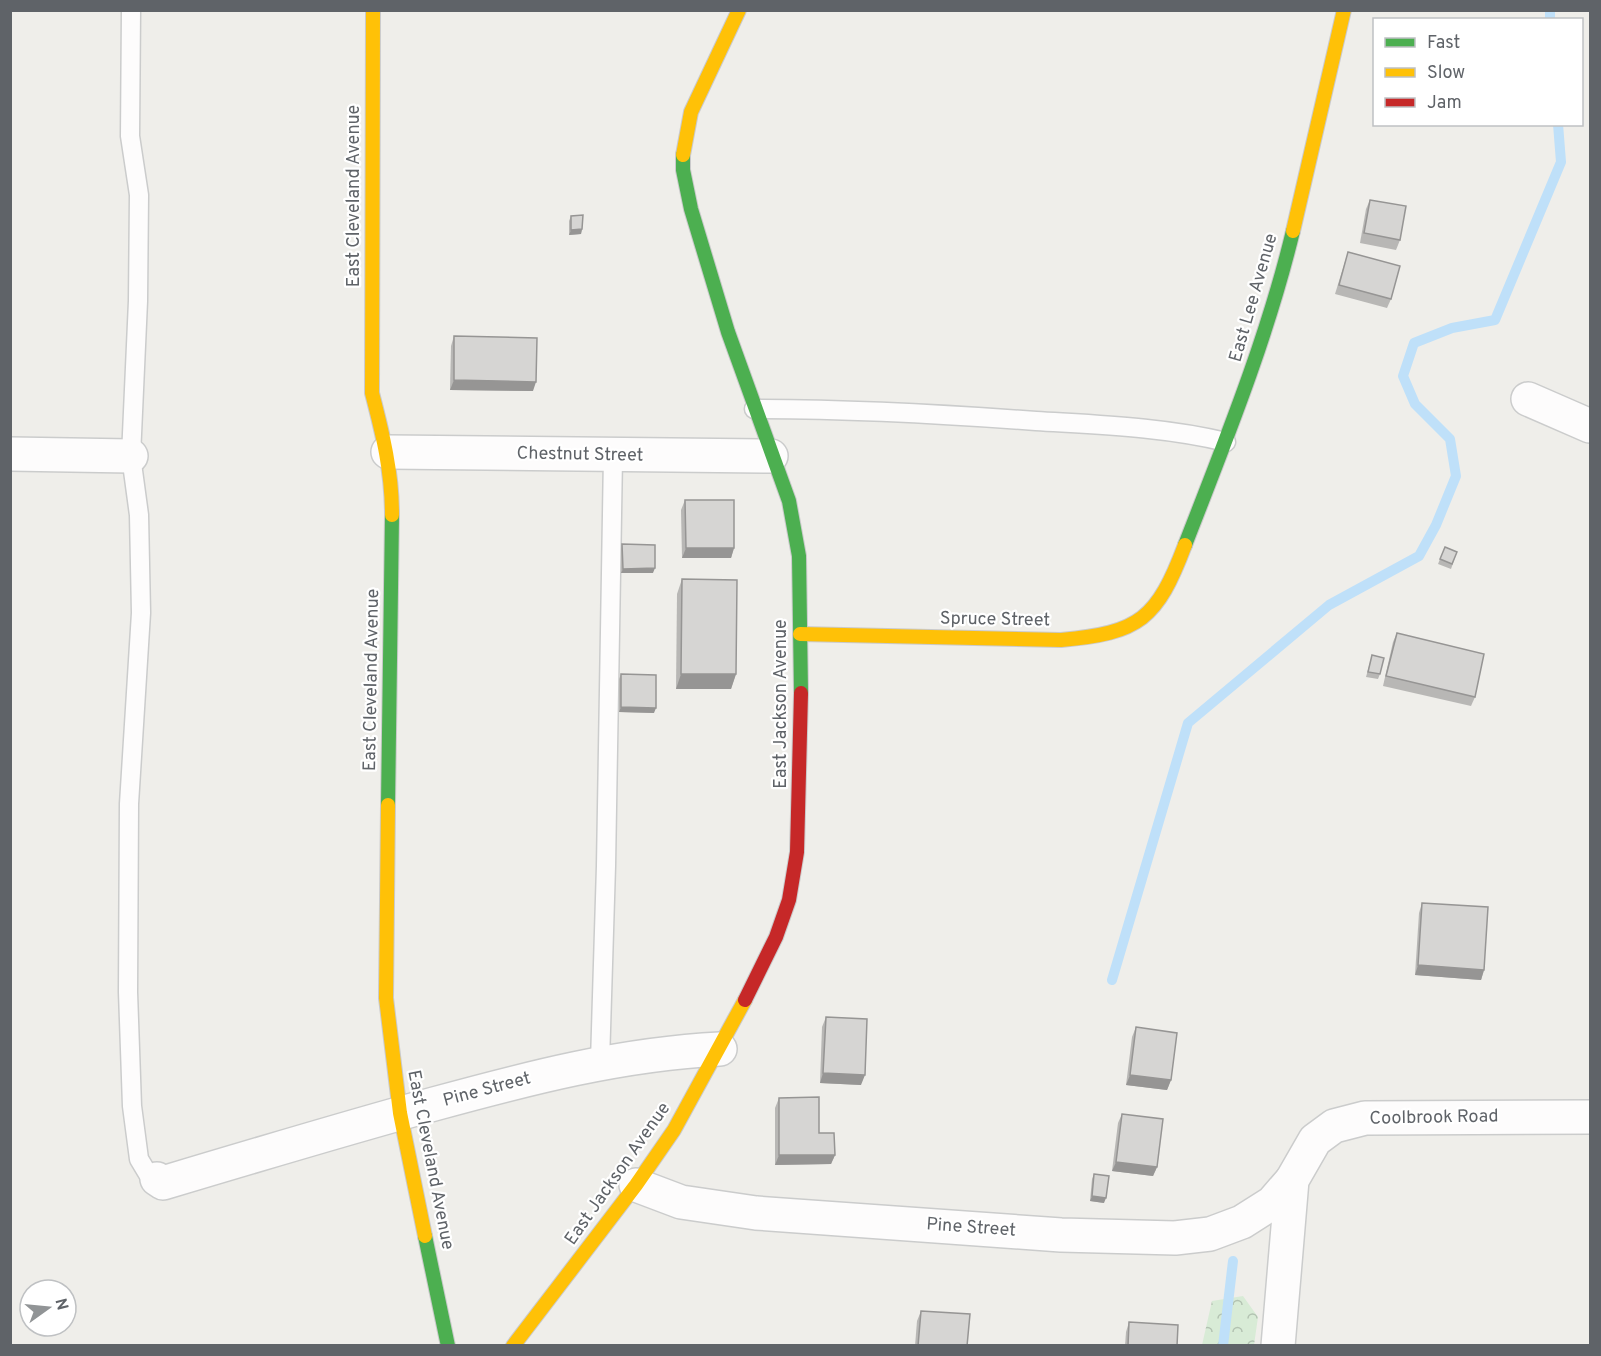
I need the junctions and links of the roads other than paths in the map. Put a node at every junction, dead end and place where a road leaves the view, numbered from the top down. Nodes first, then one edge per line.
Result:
1 (131, 10) edge
2 (373, 10) edge
3 (739, 10) edge
4 (1344, 10) edge
5 (1528, 399) dead end
6 (754, 409) junction
7 (1590, 426) edge
8 (1226, 442) junction
9 (388, 452) junction
10 (10, 454) edge
11 (131, 456) junction
12 (614, 456) junction
13 (771, 456) junction
14 (1169, 586) joint
15 (800, 634) junction
16 (720, 1049) junction
17 (600, 1062) junction
18 (400, 1113) junction
19 (1590, 1118) edge
20 (157, 1179) joint
21 (1292, 1180) junction
22 (636, 1185) junction
23 (448, 1346) edge
24 (513, 1346) edge
25 (1278, 1346) edge

1 - 11 lane
2 - 9 street, East Cleveland Avenue
3 - 6 street, East Jackson Avenue
4 - 8 street, East Lee Avenue
5 - 7 street
6 - 8 lane
6 - 13 street, East Jackson Avenue
8 - 14 street, East Lee Avenue
9 - 12 street, Chestnut Street
9 - 18 street, East Cleveland Avenue
10 - 11 street
11 - 20 lane
12 - 13 street, Chestnut Street
12 - 17 lane
13 - 15 street, East Jackson Avenue
14 - 15 street, Spruce Street
15 - 16 street, East Jackson Avenue
16 - 17 street, Pine Street
16 - 22 street, East Jackson Avenue
17 - 18 street, Pine Street
18 - 20 street, Pine Street
18 - 23 street, East Cleveland Avenue
19 - 21 street, Coolbrook Road
21 - 22 street, Pine Street
21 - 25 street, Coolbrook Road
22 - 24 street, East Jackson Avenue

